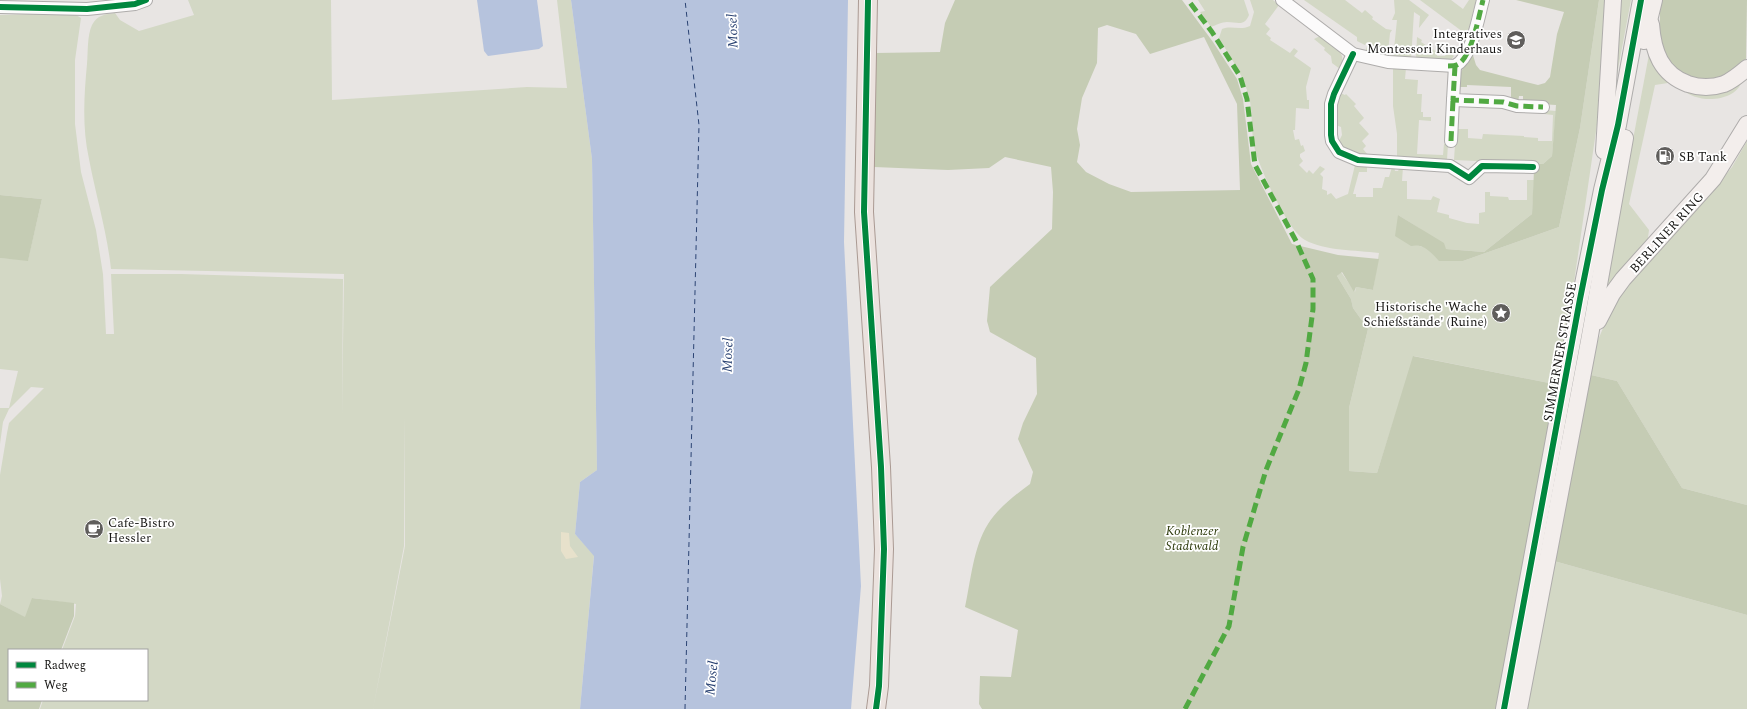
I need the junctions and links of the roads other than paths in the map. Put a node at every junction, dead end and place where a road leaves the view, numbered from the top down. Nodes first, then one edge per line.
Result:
1 (146, 0) edge
2 (868, 0) edge
3 (1282, 0) edge
4 (1483, 0) edge
5 (1614, 0) edge
6 (1648, 3) edge
7 (0, 7) edge
8 (1353, 54) junction
9 (1455, 66) junction
10 (1747, 68) edge
11 (1453, 100) junction
12 (1543, 107) dead end
13 (1747, 124) edge
14 (1451, 141) dead end
15 (1532, 167) dead end
16 (1602, 190) junction
17 (1589, 341) junction
18 (876, 709) edge
19 (1504, 709) edge
20 (1518, 709) edge

1 - 7 street
2 - 18 main road
3 - 8 street
4 - 9 street
5 - 16 street
6 - 10 street
6 - 16 street, SIMMERNER STRASSE
6 - 17 street, SIMMERNER STRASSE
8 - 9 street
8 - 15 street
9 - 11 street
11 - 12 street
11 - 14 street
13 - 17 street, BERLINER RING
16 - 19 street, SIMMERNER STRASSE
17 - 20 street, SIMMERNER STRASSE

